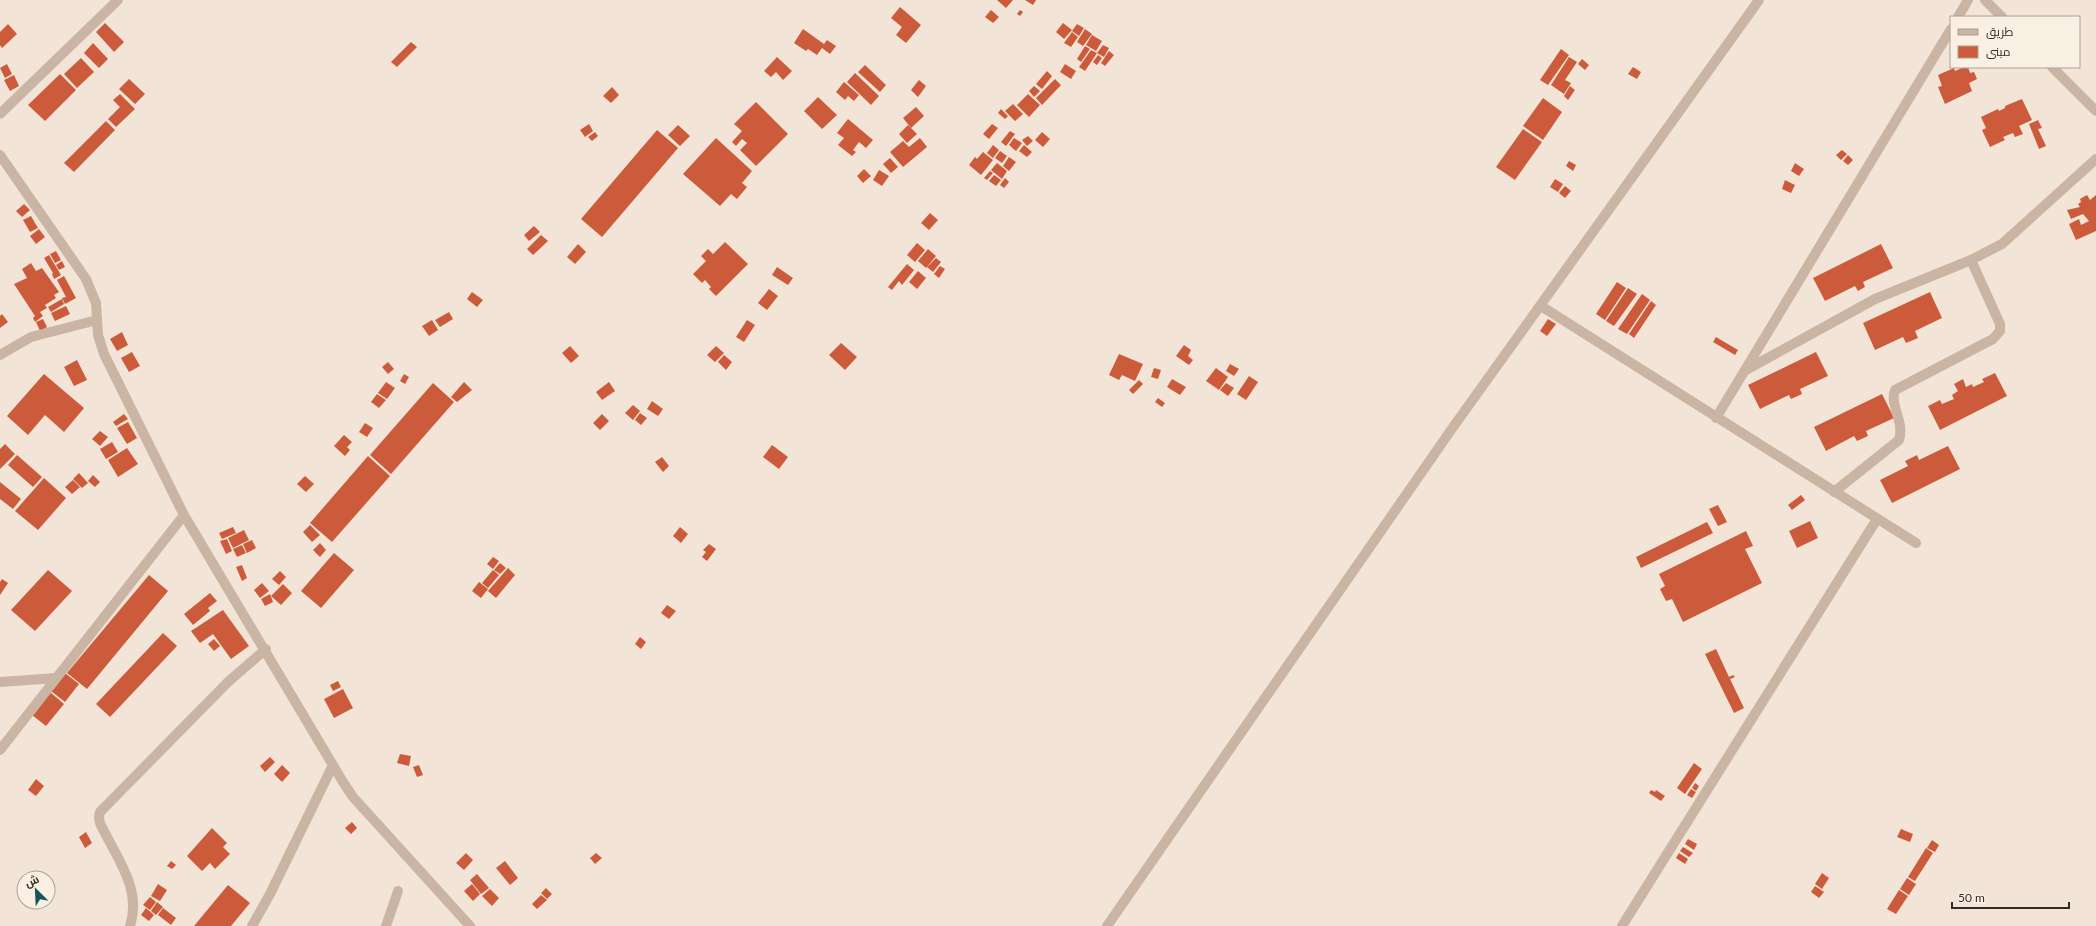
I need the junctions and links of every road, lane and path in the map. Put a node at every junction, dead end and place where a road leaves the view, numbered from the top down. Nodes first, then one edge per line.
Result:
1 (118, 0) edge
2 (1759, 0) edge
3 (1968, 0) edge
4 (1985, 0) edge
5 (1959, 16) edge
6 (2001, 16) edge
7 (1950, 31) edge
8 (2053, 68) edge
9 (2096, 111) edge
10 (0, 114) edge
11 (0, 155) edge
12 (2096, 159) edge
13 (1971, 260) junction
14 (1541, 306) junction
15 (97, 320) junction
16 (0, 354) edge
17 (1744, 371) junction
18 (1716, 418) junction
19 (1834, 492) junction
20 (184, 515) junction
21 (1878, 519) junction
22 (1916, 543) dead end
23 (266, 649) junction
24 (56, 678) junction
25 (0, 682) edge
26 (0, 750) edge
27 (333, 765) junction
28 (398, 891) dead end
29 (130, 926) edge
30 (252, 926) edge
31 (386, 926) edge
32 (470, 926) edge
33 (1107, 926) edge
34 (1622, 926) edge

1 - 10 street
2 - 14 street
3 - 5 street
4 - 6 street
7 - 17 street
8 - 9 street
11 - 15 street
12 - 13 street
13 - 17 street
13 - 19 street
14 - 18 street
14 - 33 street
15 - 16 street
15 - 20 street
17 - 18 street
18 - 19 street
19 - 21 street
20 - 23 street
20 - 24 street
21 - 22 street
21 - 34 street
23 - 27 street
23 - 29 street
24 - 25 street
24 - 26 street
27 - 30 street
27 - 32 street
28 - 31 street

